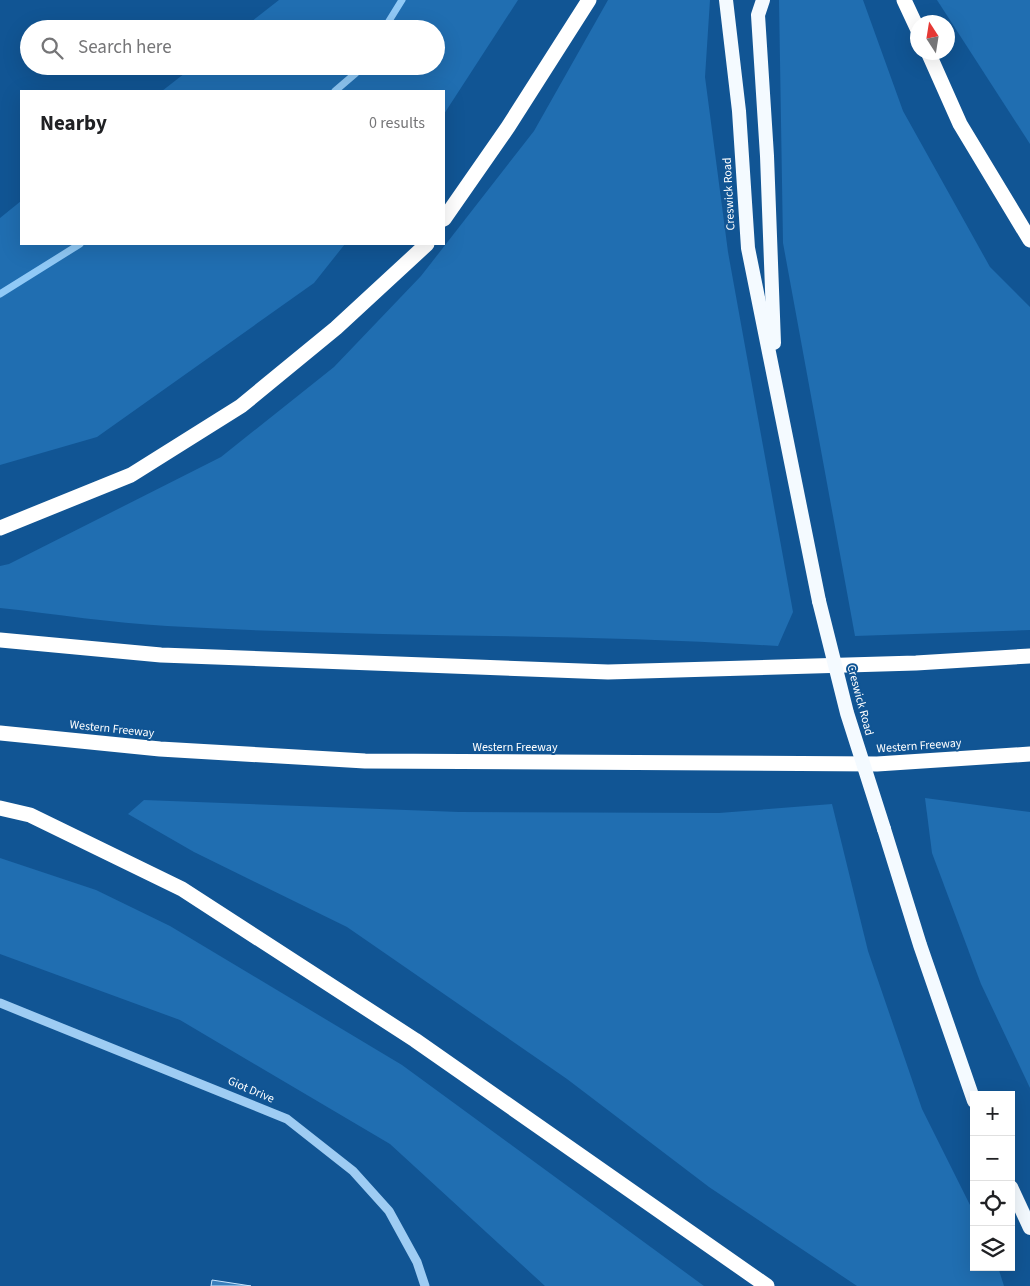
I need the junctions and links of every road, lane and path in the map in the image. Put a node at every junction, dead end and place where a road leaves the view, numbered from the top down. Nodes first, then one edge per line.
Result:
1 (589, 0) edge
2 (726, 0) edge
3 (763, 0) edge
4 (904, 0) edge
5 (911, 15) edge
6 (932, 60) edge
7 (445, 218) edge
8 (1030, 240) edge
9 (425, 245) edge
10 (775, 384) junction
11 (0, 528) edge
12 (0, 640) edge
13 (1030, 656) edge
14 (0, 733) edge
15 (1030, 754) edge
16 (0, 808) edge
17 (0, 1003) edge
18 (971, 1091) edge
19 (1015, 1196) edge
20 (1030, 1228) edge
21 (425, 1286) edge
22 (767, 1286) edge

1 - 7 highway
2 - 10 highway, Creswick Road
3 - 10 highway, Creswick Road
4 - 5 highway
6 - 8 highway
9 - 11 highway
10 - 18 highway, Creswick Road, bridge
12 - 13 highway
14 - 15 highway, Western Freeway
16 - 22 highway
17 - 21 street, Giot Drive
19 - 20 highway

